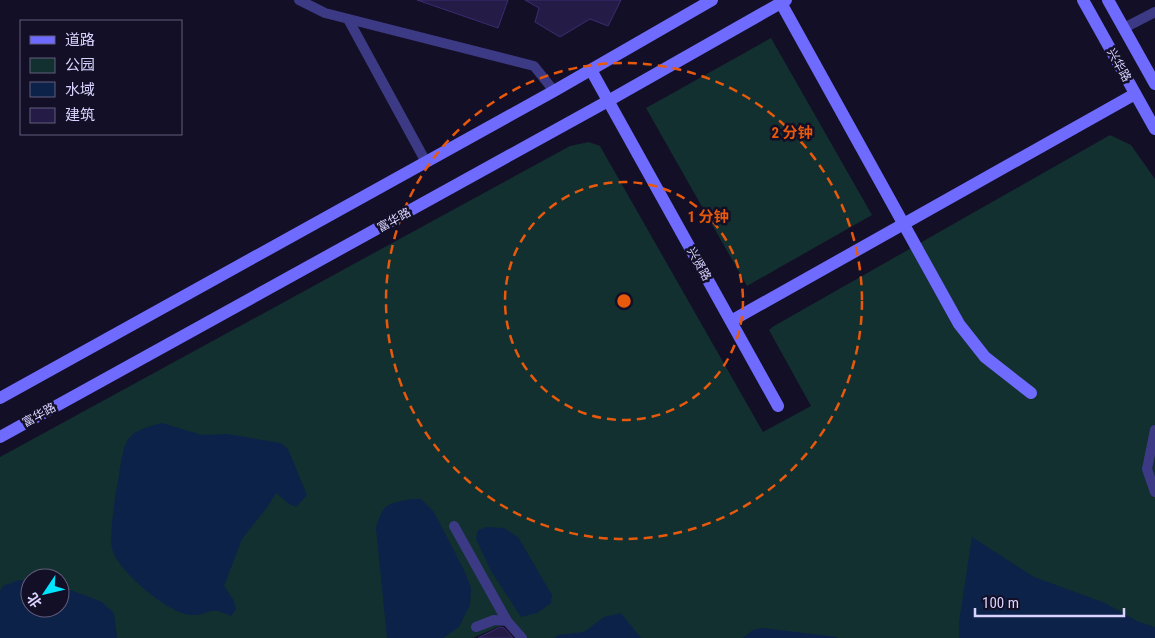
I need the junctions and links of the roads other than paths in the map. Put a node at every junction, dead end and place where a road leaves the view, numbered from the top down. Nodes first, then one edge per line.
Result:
1 (299, 0) edge
2 (712, 0) edge
3 (1083, 0) edge
4 (1108, 0) edge
5 (784, 1) edge
6 (1155, 12) edge
7 (348, 19) junction
8 (1124, 28) junction
9 (591, 70) junction
10 (1155, 84) edge
11 (554, 90) junction
12 (1135, 94) junction
13 (608, 101) junction
14 (1155, 129) edge
15 (426, 162) junction
16 (902, 224) junction
17 (731, 321) junction
18 (1031, 393) dead end
19 (0, 398) edge
20 (778, 406) dead end
21 (1155, 430) edge
22 (0, 437) edge
23 (1155, 492) edge
24 (454, 526) dead end
25 (507, 621) junction
26 (476, 627) dead end
27 (522, 638) edge

1 - 7 street
2 - 9 street
3 - 12 street, 兴华路
4 - 8 street, 兴华路
5 - 13 street, 富华路
5 - 16 street
6 - 8 street
7 - 11 street
7 - 15 street
8 - 10 street, 兴华路
9 - 11 street
9 - 13 street, 兴贤路
11 - 15 street
12 - 14 street, 兴华路
12 - 16 street
13 - 17 street, 兴贤路
13 - 22 street, 富华路
15 - 19 street
16 - 17 street
16 - 18 street
17 - 20 street, 兴贤路
21 - 23 street
24 - 25 street
25 - 26 street
25 - 27 street

